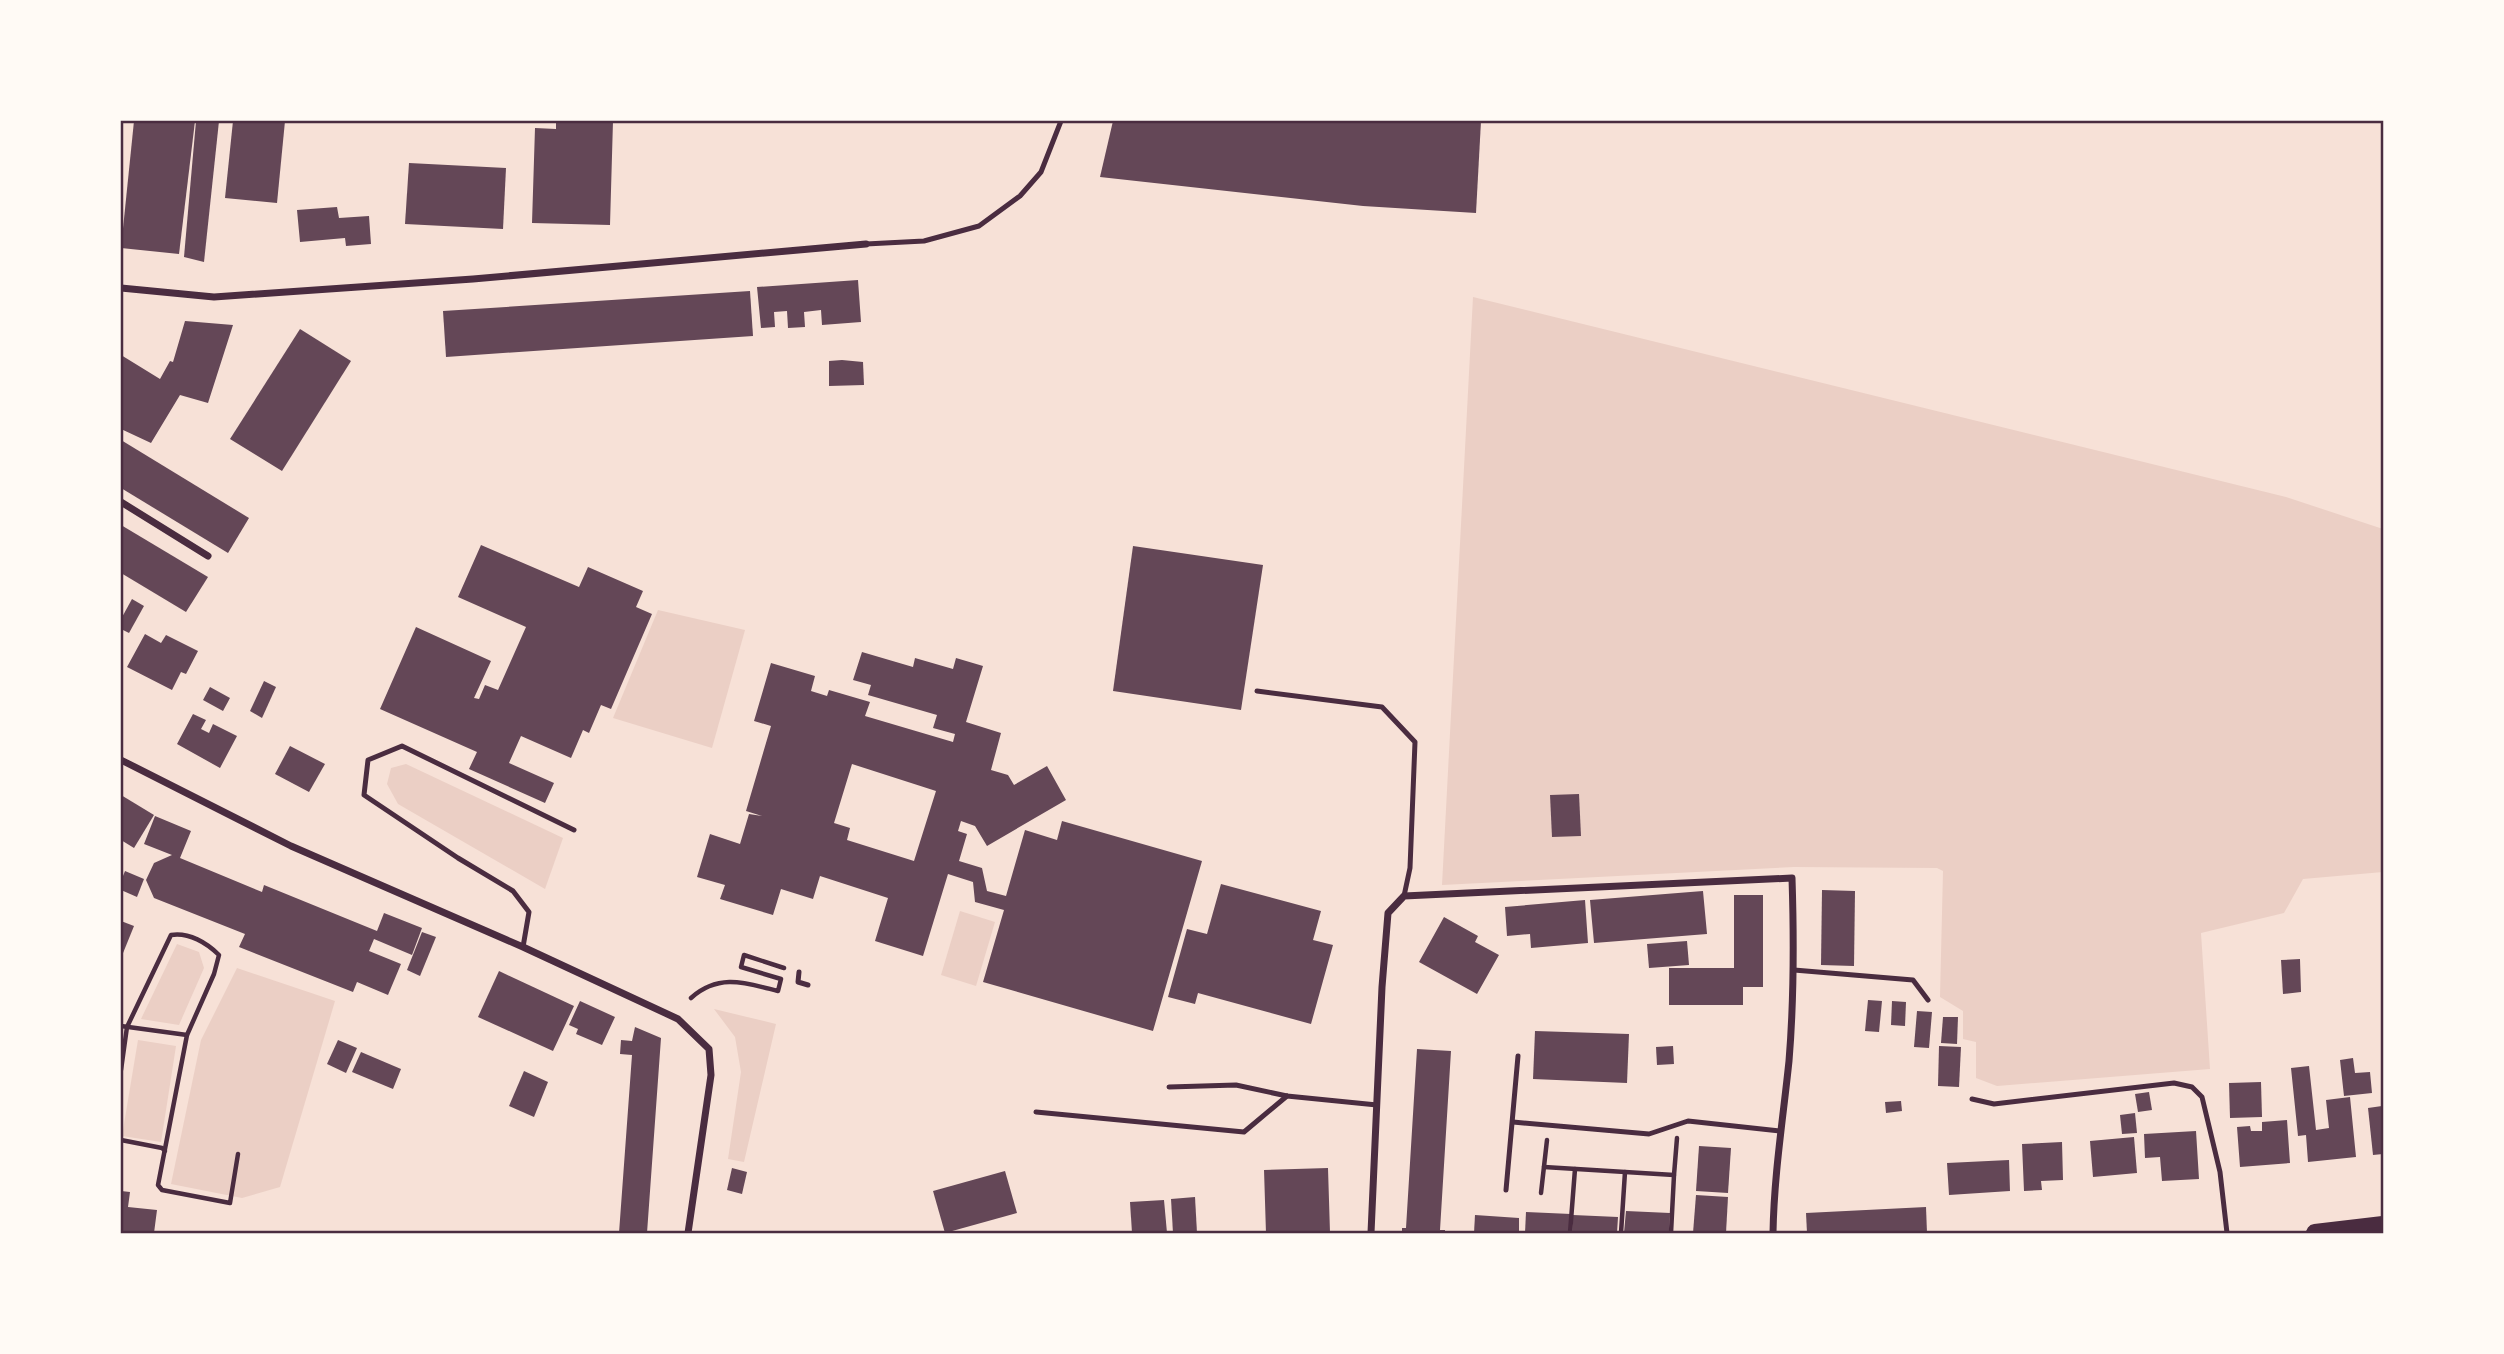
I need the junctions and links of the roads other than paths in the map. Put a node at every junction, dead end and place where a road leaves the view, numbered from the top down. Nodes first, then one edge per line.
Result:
1 (1061, 121) edge
2 (866, 244) joint
3 (121, 288) edge
4 (121, 502) edge
5 (208, 556) dead end
6 (1256, 691) dead end
7 (121, 760) edge
8 (574, 830) dead end
9 (1404, 896) junction
10 (523, 947) junction
11 (1794, 970) junction
12 (799, 972) road end
13 (808, 985) dead end
14 (1928, 1000) dead end
15 (1518, 1056) dead end
16 (1169, 1087) dead end
17 (1287, 1096) junction
18 (1972, 1099) dead end
19 (1378, 1105) junction
20 (1036, 1112) dead end
21 (1513, 1122) junction
22 (1780, 1131) junction
23 (1506, 1190) dead end
24 (2383, 1225) edge
25 (688, 1233) edge
26 (1371, 1233) edge
27 (1773, 1233) edge
28 (2227, 1233) edge
29 (2315, 1233) edge

1 - 2 lane
2 - 3 street
4 - 5 street
6 - 9 lane
7 - 10 street
8 - 10 lane
9 - 11 street
9 - 19 street
10 - 25 street
11 - 14 lane
11 - 22 street
12 - 13 lane
15 - 21 lane
16 - 17 lane
17 - 19 lane
17 - 20 lane
18 - 28 lane
19 - 26 street
21 - 22 lane
21 - 23 lane
22 - 27 street
24 - 29 main road

